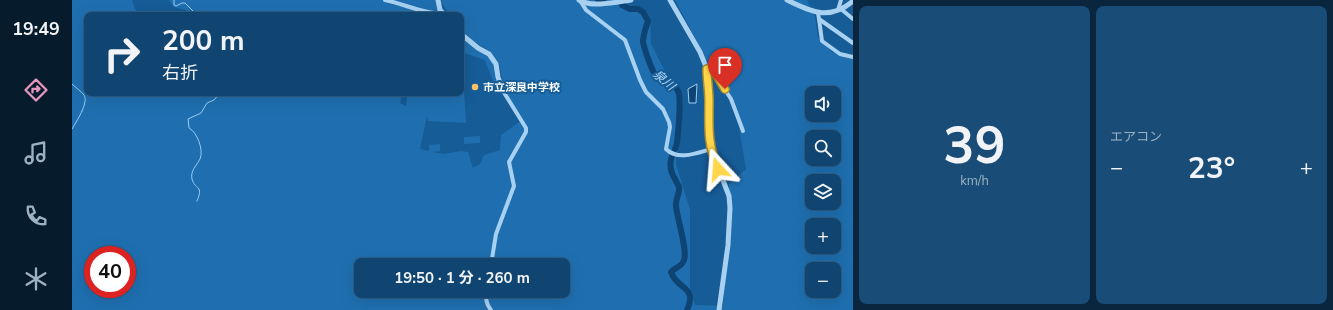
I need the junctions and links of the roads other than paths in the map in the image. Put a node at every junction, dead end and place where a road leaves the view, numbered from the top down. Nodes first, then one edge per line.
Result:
1 (385, 0) edge
2 (438, 0) edge
3 (631, 0) edge
4 (670, 0) edge
5 (787, 0) edge
6 (841, 0) edge
7 (580, 1) edge
8 (853, 1) edge
9 (840, 10) junction
10 (424, 12) edge
11 (442, 12) edge
12 (818, 16) junction
13 (853, 19) edge
14 (464, 36) edge
15 (853, 43) edge
16 (853, 57) edge
17 (707, 69) junction
18 (504, 91) joint
19 (743, 130) dead end
20 (711, 149) junction
21 (492, 258) edge
22 (486, 298) edge
23 (491, 310) edge
24 (719, 310) edge

1 - 10 street
2 - 11 street
3 - 7 street
4 - 17 street
5 - 12 street
6 - 9 street
7 - 20 street
8 - 9 street
9 - 12 street
9 - 13 street
12 - 15 street
12 - 16 street
14 - 18 street
17 - 19 street
17 - 20 street
18 - 21 street
20 - 24 street
22 - 23 street

